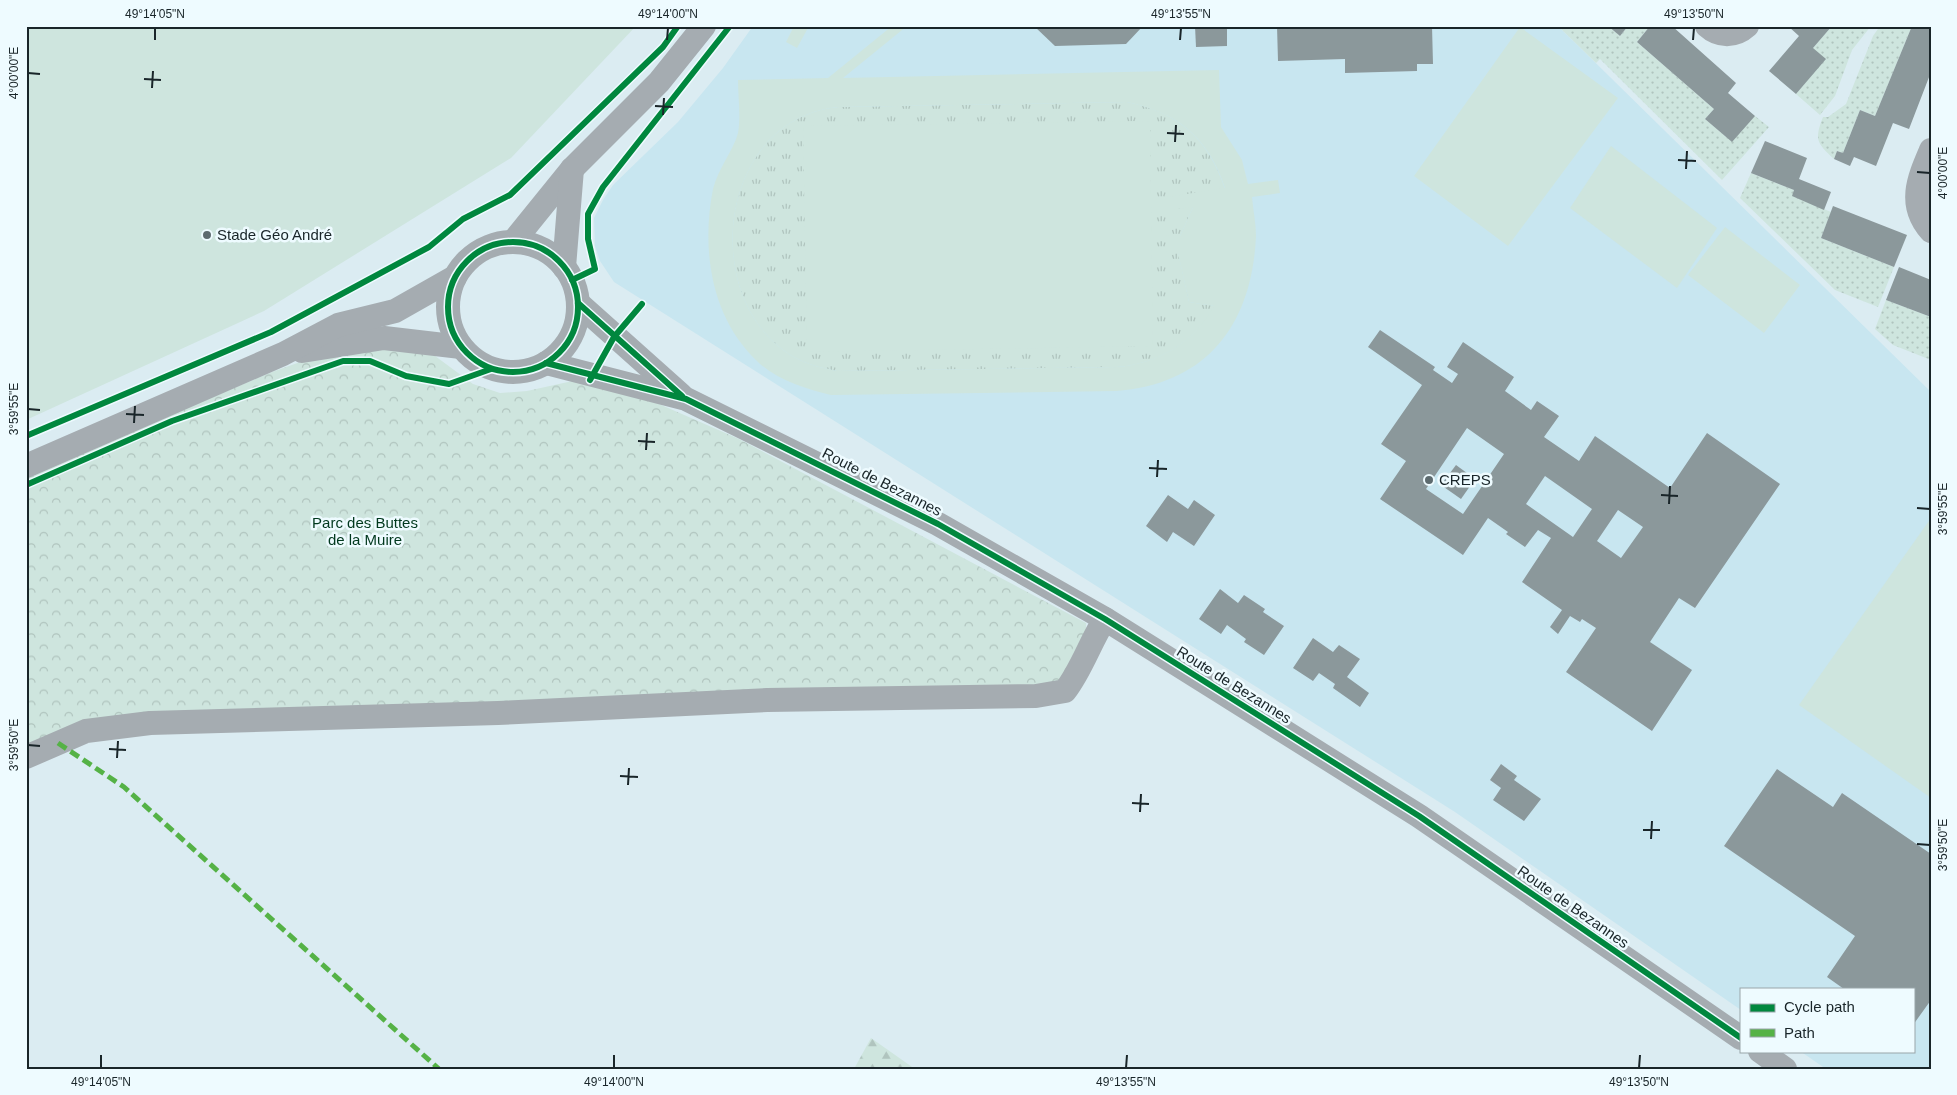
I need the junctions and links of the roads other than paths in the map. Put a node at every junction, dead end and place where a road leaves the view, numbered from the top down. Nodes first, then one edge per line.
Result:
1 (704, 26) edge
2 (1707, 26) edge
3 (1747, 26) edge
4 (1931, 150) edge
5 (572, 169) junction
6 (1931, 231) edge
7 (512, 242) junction
8 (564, 267) junction
9 (455, 277) junction
10 (578, 303) junction
11 (460, 347) junction
12 (283, 354) junction
13 (546, 363) junction
14 (686, 399) junction
15 (26, 466) edge
16 (1105, 619) junction
17 (26, 757) edge
18 (1740, 1037) edge
19 (1761, 1052) edge
20 (1785, 1069) edge

1 - 5 street
2 - 3 street
4 - 6 street
5 - 7 street
5 - 8 street
7 - 8 street
7 - 9 street
8 - 10 street
9 - 11 street
9 - 12 street
10 - 13 street
10 - 14 street, Route de Bezannes
11 - 12 street
11 - 13 street
12 - 15 street
13 - 14 street, Route de Bezannes
14 - 16 street, Route de Bezannes
16 - 17 street
16 - 18 street, Route de Bezannes
19 - 20 street

